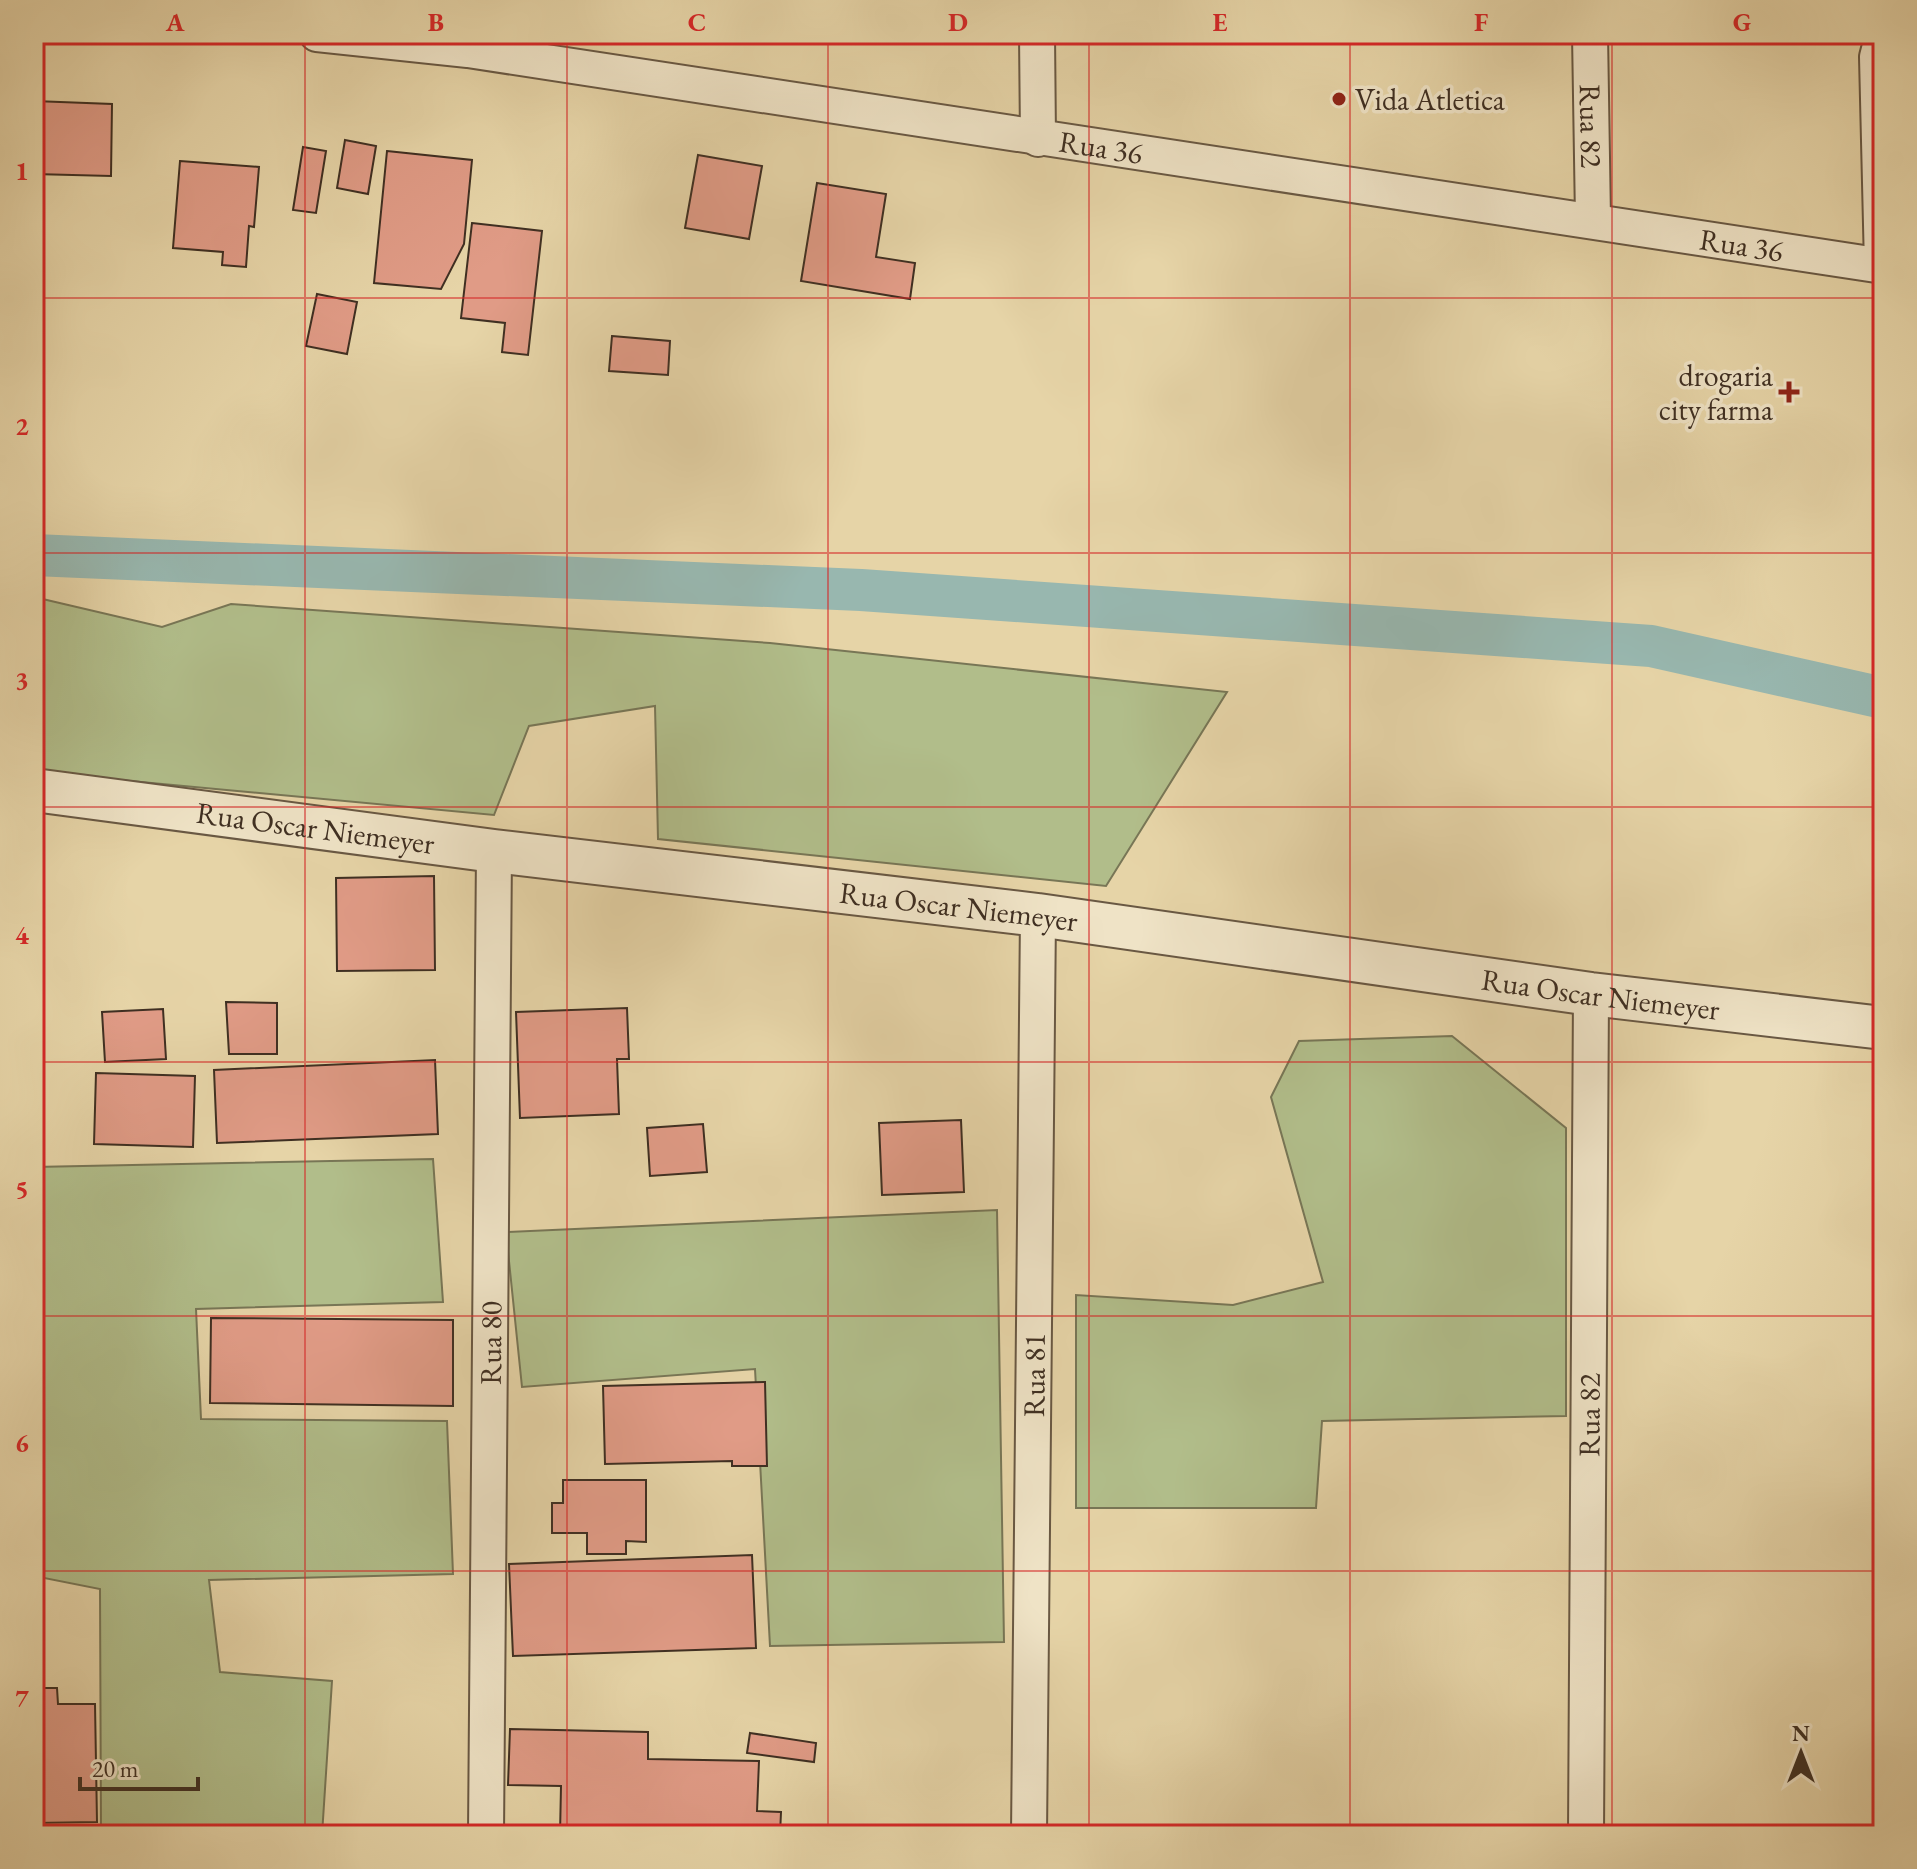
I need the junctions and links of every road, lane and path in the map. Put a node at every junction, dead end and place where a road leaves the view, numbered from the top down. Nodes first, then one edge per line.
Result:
1 (317, 34) edge
2 (1037, 34) edge
3 (1590, 34) edge
4 (1883, 34) edge
5 (468, 42) edge
6 (1038, 139) junction
7 (1593, 219) junction
8 (1883, 266) edge
9 (34, 790) edge
10 (494, 851) junction
11 (1038, 915) junction
12 (1591, 994) junction
13 (1883, 1028) edge
14 (486, 1835) edge
15 (1029, 1835) edge
16 (1586, 1835) edge

1 - 5 street, Rua 36
2 - 6 street
3 - 7 street, Rua 82
4 - 8 street
5 - 6 street, Rua 36
6 - 7 street, Rua 36
7 - 8 street, Rua 36
9 - 10 street, Rua Oscar Niemeyer
10 - 11 street, Rua Oscar Niemeyer
10 - 14 street, Rua 80
11 - 12 street, Rua Oscar Niemeyer
11 - 15 street, Rua 81
12 - 13 street, Rua Oscar Niemeyer
12 - 16 street, Rua 82

